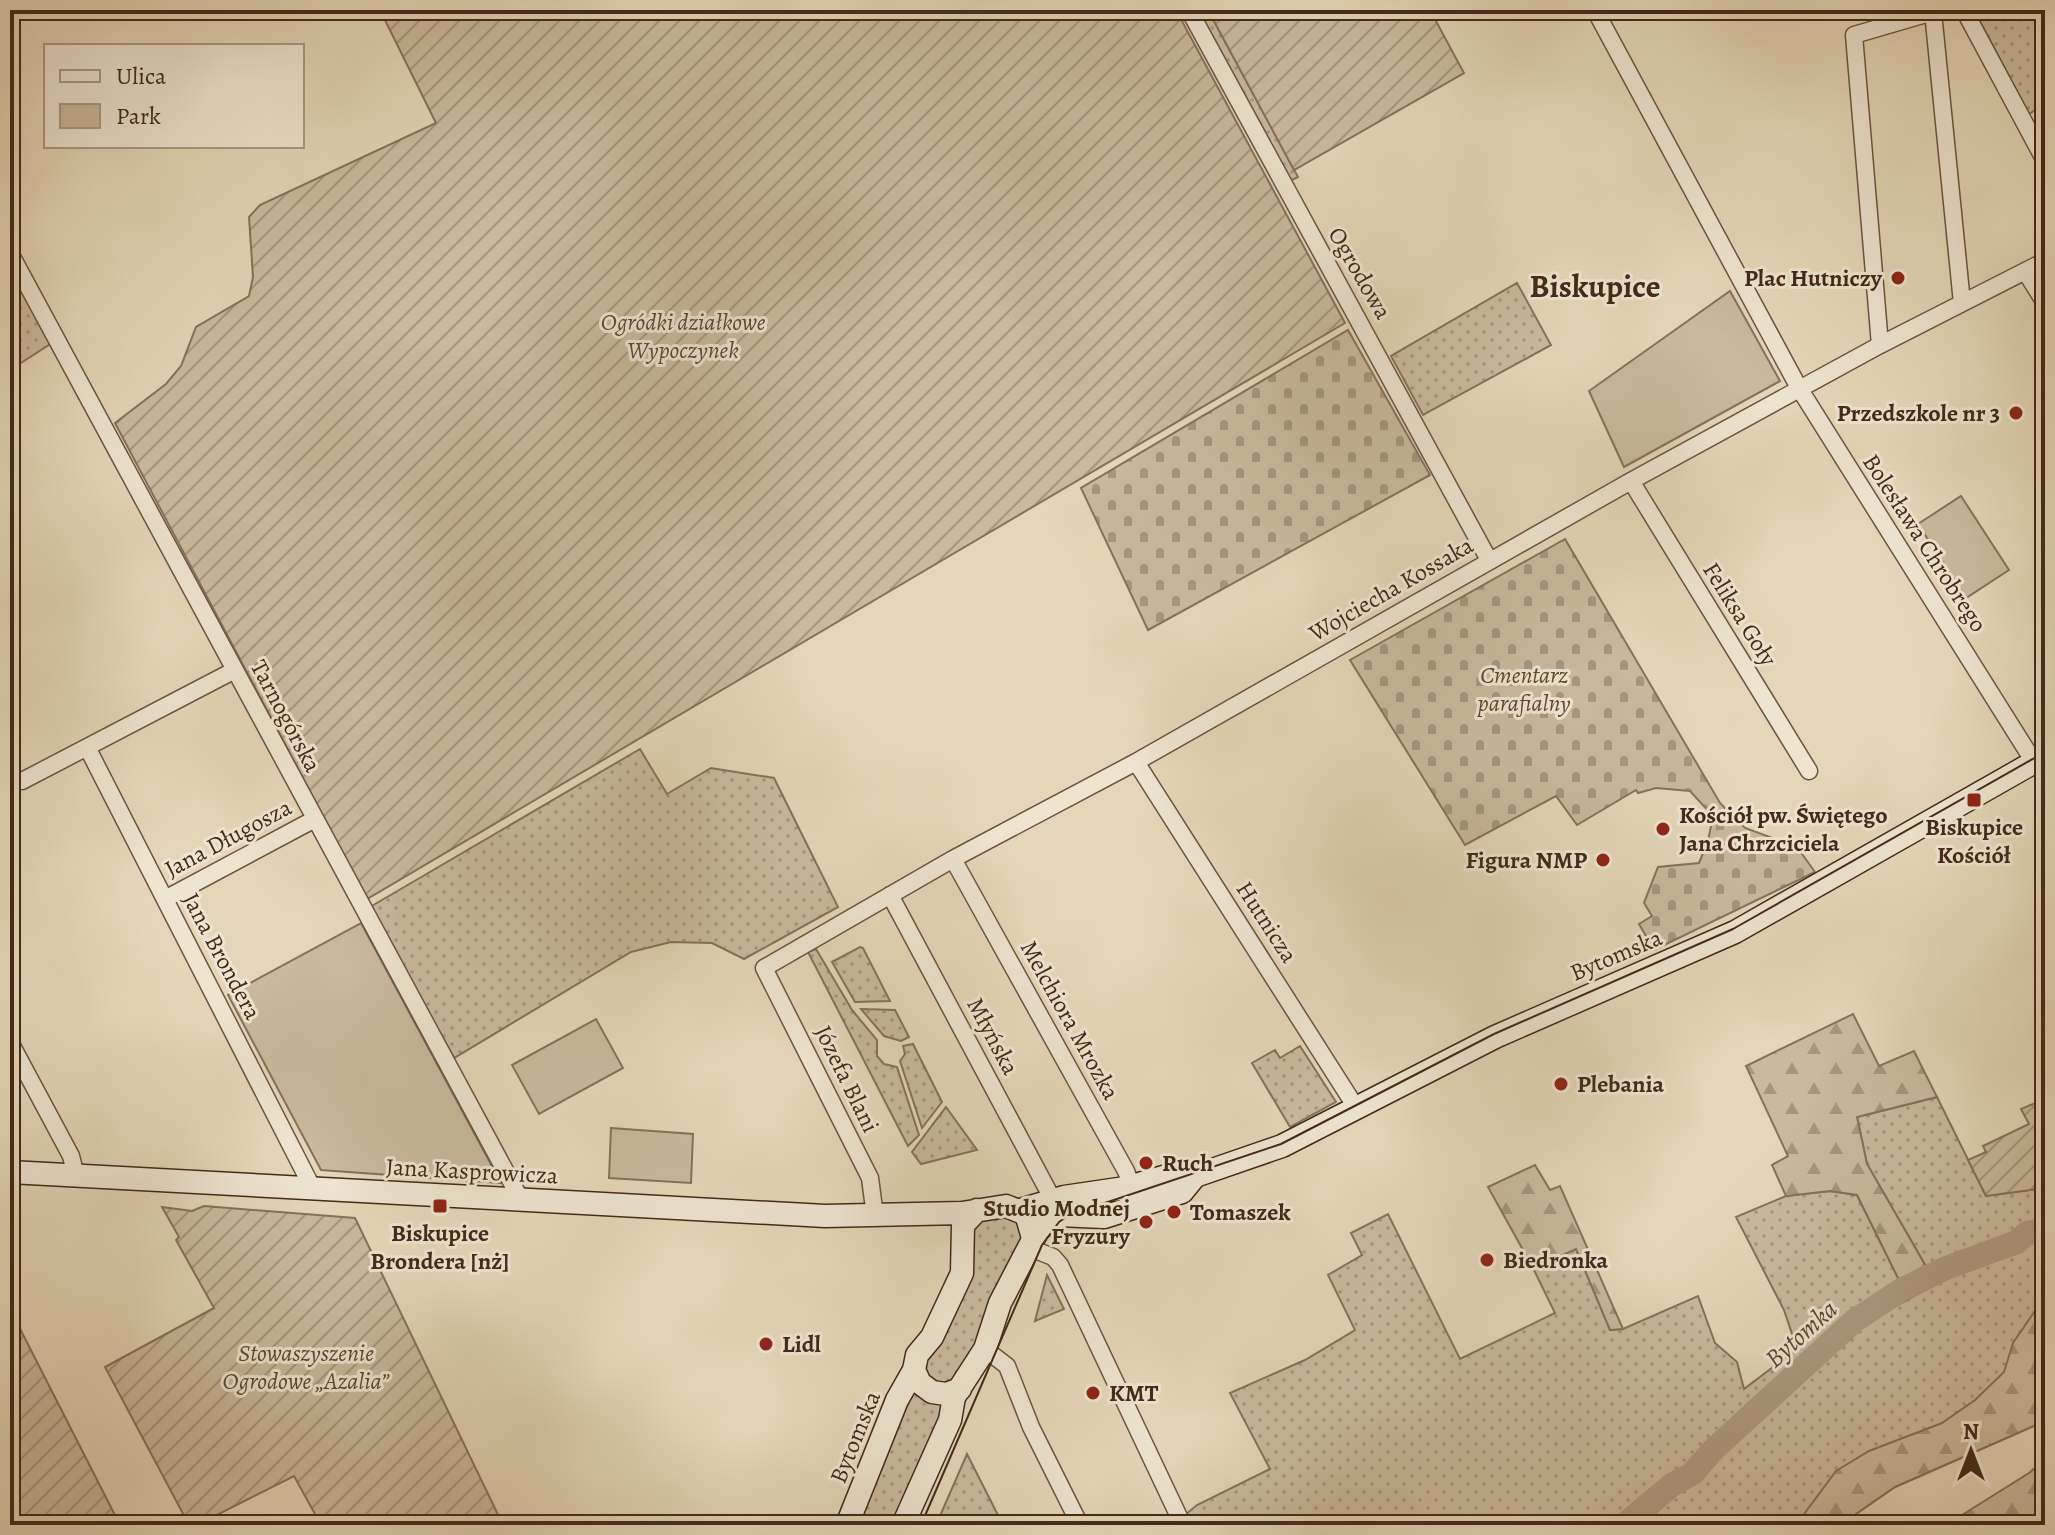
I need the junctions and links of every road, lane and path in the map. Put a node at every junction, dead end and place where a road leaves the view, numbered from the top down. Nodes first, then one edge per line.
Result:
1 (1189, 10) edge
2 (1595, 10) edge
3 (1964, 10) edge
4 (2045, 161) edge
5 (10, 253) edge
6 (2045, 261) edge
7 (2025, 271) junction
8 (1962, 303) junction
9 (2045, 303) edge
10 (1880, 345) junction
11 (1799, 388) junction
12 (1631, 481) junction
13 (1489, 560) junction
14 (235, 670) junction
15 (87, 747) junction
16 (2040, 759) edge
17 (1136, 762) junction
18 (1809, 771) dead end
19 (22, 781) dead end
20 (313, 820) junction
21 (953, 859) junction
22 (890, 895) junction
23 (165, 899) junction
24 (764, 968) joint
25 (10, 1042) edge
26 (1357, 1109) junction
27 (10, 1172) edge
28 (76, 1176) junction
29 (313, 1189) junction
30 (1135, 1196) junction
31 (521, 1200) junction
32 (1053, 1200) junction
33 (977, 1210) junction
34 (1020, 1210) junction
35 (931, 1213) junction
36 (875, 1216) junction
37 (962, 1238) junction
38 (1031, 1243) junction
39 (985, 1349) junction
40 (914, 1370) junction
41 (960, 1389) junction
42 (1180, 1519) dead end
43 (847, 1525) edge
44 (903, 1525) edge
45 (1080, 1525) edge

1 - 13 street, Ogrodowa
2 - 11 street, Bolesława Chrobrego
3 - 4 street
5 - 14 street, Tarnogórska
6 - 7 street, Wojciecha Kossaka
7 - 8 street, Wojciecha Kossaka
7 - 9 street
8 - 10 street, Wojciecha Kossaka
8 - 10 street
10 - 11 street, Wojciecha Kossaka
11 - 12 street, Wojciecha Kossaka
11 - 16 street, Bolesława Chrobrego
12 - 13 street, Wojciecha Kossaka
12 - 18 street, Feliksa Goły
13 - 17 street, Wojciecha Kossaka
14 - 15 street
14 - 20 street, Tarnogórska
15 - 19 street
15 - 23 street, Jana Brondera
16 - 26 street, Bytomska
17 - 21 street, Wojciecha Kossaka
17 - 26 street, Hutnicza
20 - 23 street, Jana Długosza
20 - 31 street, Tarnogórska
21 - 22 street, Wojciecha Kossaka
21 - 30 street, Melchiora Mrozka
22 - 24 street, Wojciecha Kossaka
22 - 32 street, Młyńska
23 - 29 street, Jana Brondera
24 - 36 street, Józefa Blani
25 - 28 street
26 - 30 street, Bytomska
27 - 28 street, Jana Kasprowicza
28 - 29 street, Jana Kasprowicza
29 - 31 street, Jana Kasprowicza
30 - 32 street, Bytomska
30 - 38 street, Bytomska
31 - 36 street, Jana Kasprowicza
32 - 34 street, Bytomska
33 - 34 street, Bytomska
33 - 35 street, Jana Kasprowicza
33 - 37 street
34 - 38 street
35 - 36 street, Jana Kasprowicza
35 - 37 street
37 - 40 street, Bytomska
38 - 39 street
38 - 42 street
39 - 41 street
39 - 45 street
40 - 41 street
40 - 43 street, Bytomska
41 - 44 street

